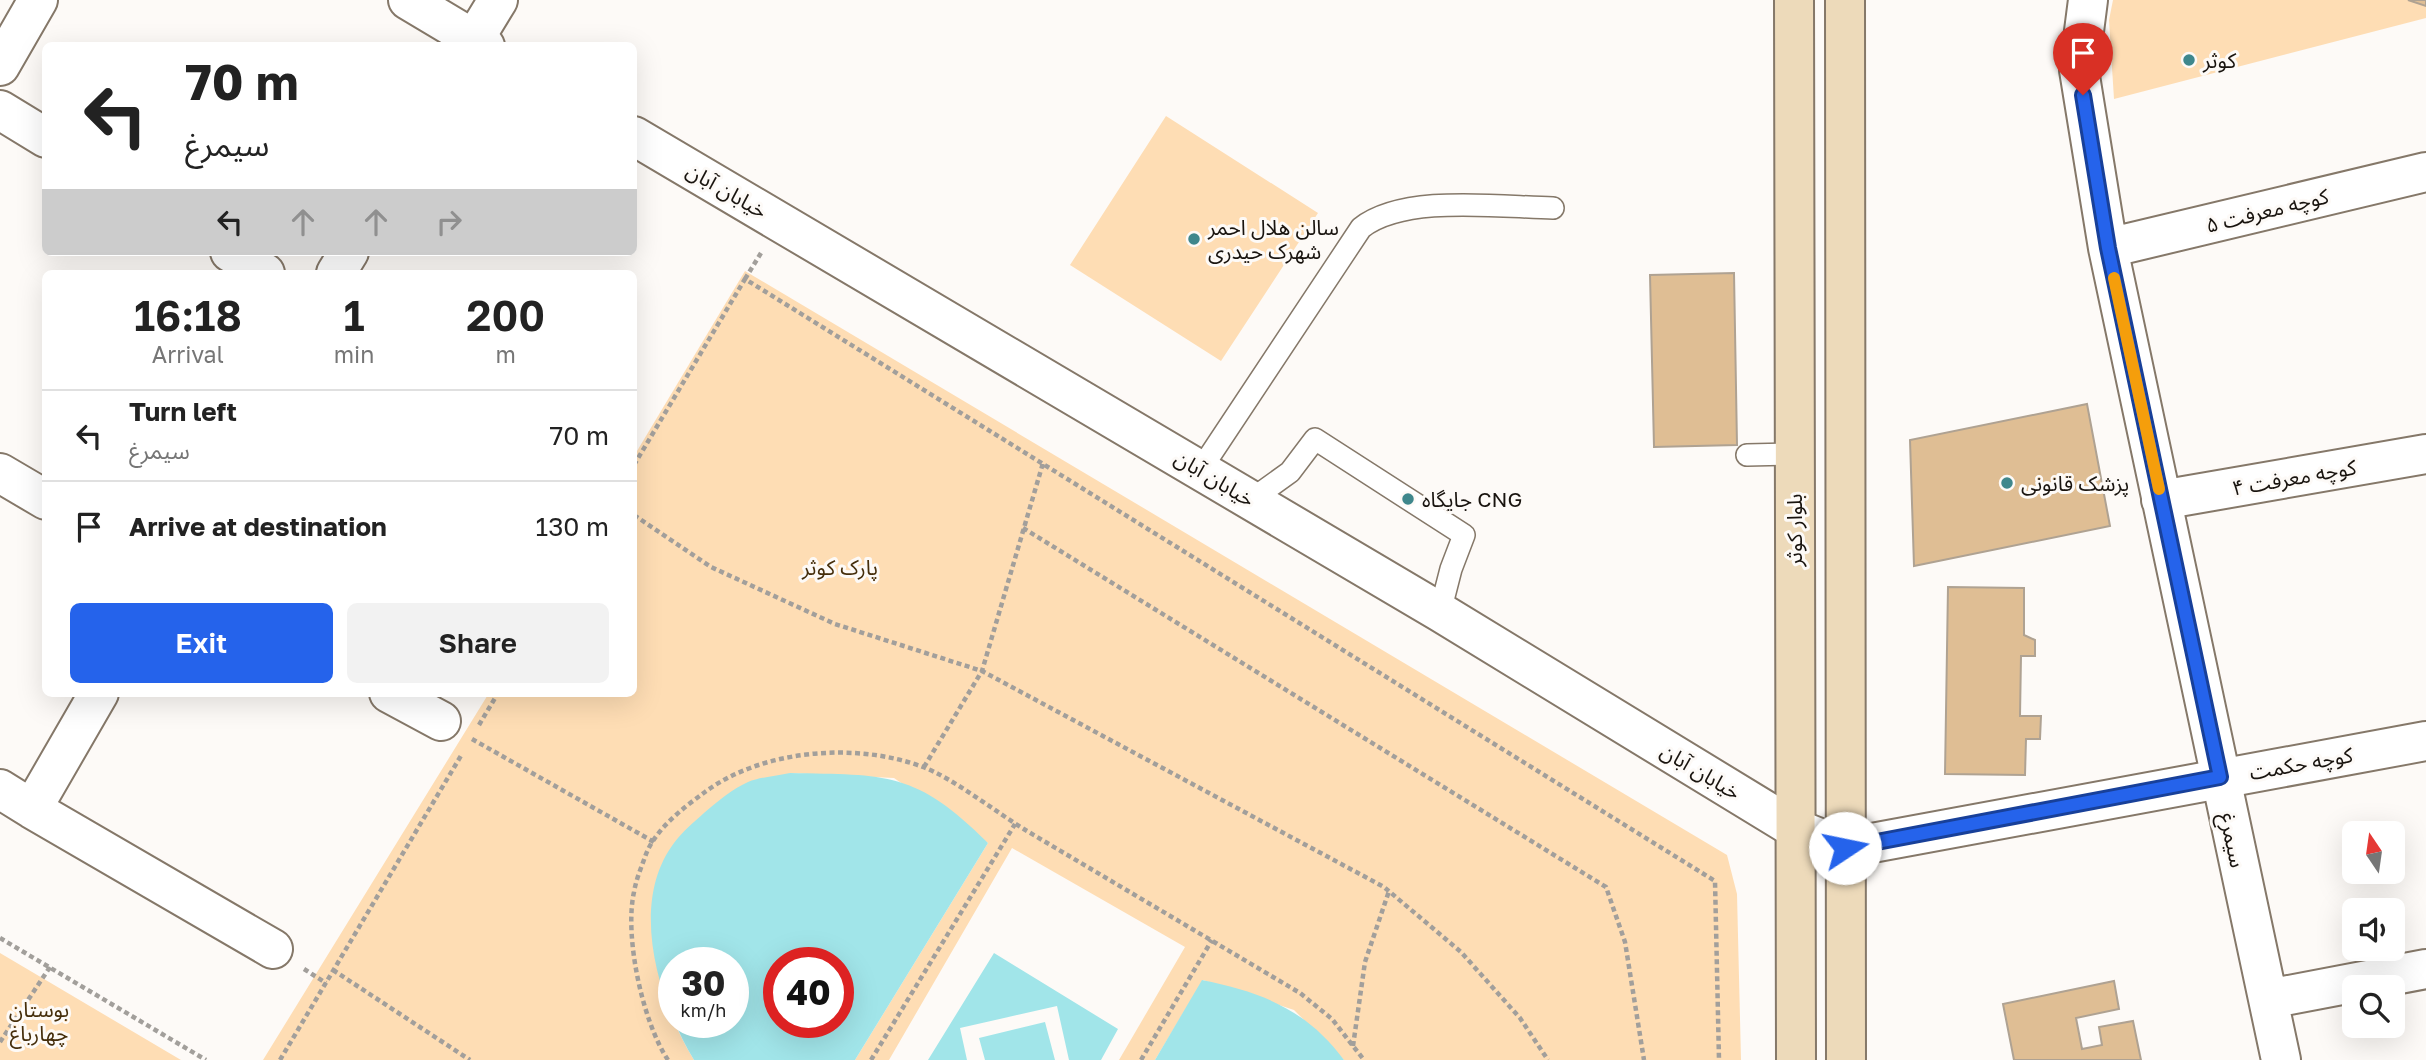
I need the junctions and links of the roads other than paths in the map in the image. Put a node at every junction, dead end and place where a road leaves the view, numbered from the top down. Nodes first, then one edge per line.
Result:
1 (38, 0) edge
2 (408, 0) edge
3 (498, 0) edge
4 (1794, 0) edge
5 (1844, 0) edge
6 (2088, 0) edge
7 (474, 42) edge
8 (477, 42) edge
9 (0, 66) edge
10 (0, 110) edge
11 (42, 136) edge
12 (637, 137) edge
13 (2426, 172) edge
14 (1553, 208) dead end
15 (2108, 248) junction
16 (237, 256) edge
17 (260, 270) edge
18 (1794, 454) junction
19 (2426, 454) edge
20 (1747, 455) dead end
21 (1201, 469) junction
22 (0, 473) edge
23 (42, 498) edge
24 (1251, 500) junction
25 (2161, 500) junction
26 (1440, 612) junction
27 (97, 697) edge
28 (396, 697) edge
29 (456, 730) road end
30 (2426, 741) edge
31 (2220, 777) junction
32 (0, 789) edge
33 (33, 809) junction
34 (1794, 828) junction
35 (1845, 848) junction
36 (273, 949) dead end
37 (2426, 969) edge
38 (2268, 999) junction
39 (1796, 1060) edge
40 (1846, 1060) edge
41 (2281, 1060) edge

1 - 9 street
2 - 7 street
3 - 8 street
4 - 18 main road, بلوار کوثر
5 - 35 main road
6 - 15 street, سیمرغ
10 - 11 street
12 - 21 street, خیابان آبان
13 - 15 street, کوچه معرفت ۵
14 - 21 lane
15 - 25 street, سیمرغ
16 - 17 street
18 - 20 lane
18 - 34 main road, بلوار کوثر
19 - 25 street, کوچه معرفت ۴
21 - 24 street, خیابان آبان
22 - 23 street
24 - 26 street, خیابان آبان
24 - 26 lane
25 - 31 street, سیمرغ
26 - 34 street, خیابان آبان
27 - 33 street
28 - 29 street
30 - 31 street, کوچه حکمت
31 - 35 street, کوچه حکمت
31 - 38 street, سیمرغ
32 - 33 street
33 - 36 street
34 - 35 street, خیابان آبان
34 - 39 main road, بلوار کوثر
35 - 40 main road
37 - 38 street
38 - 41 street, سیمرغ

